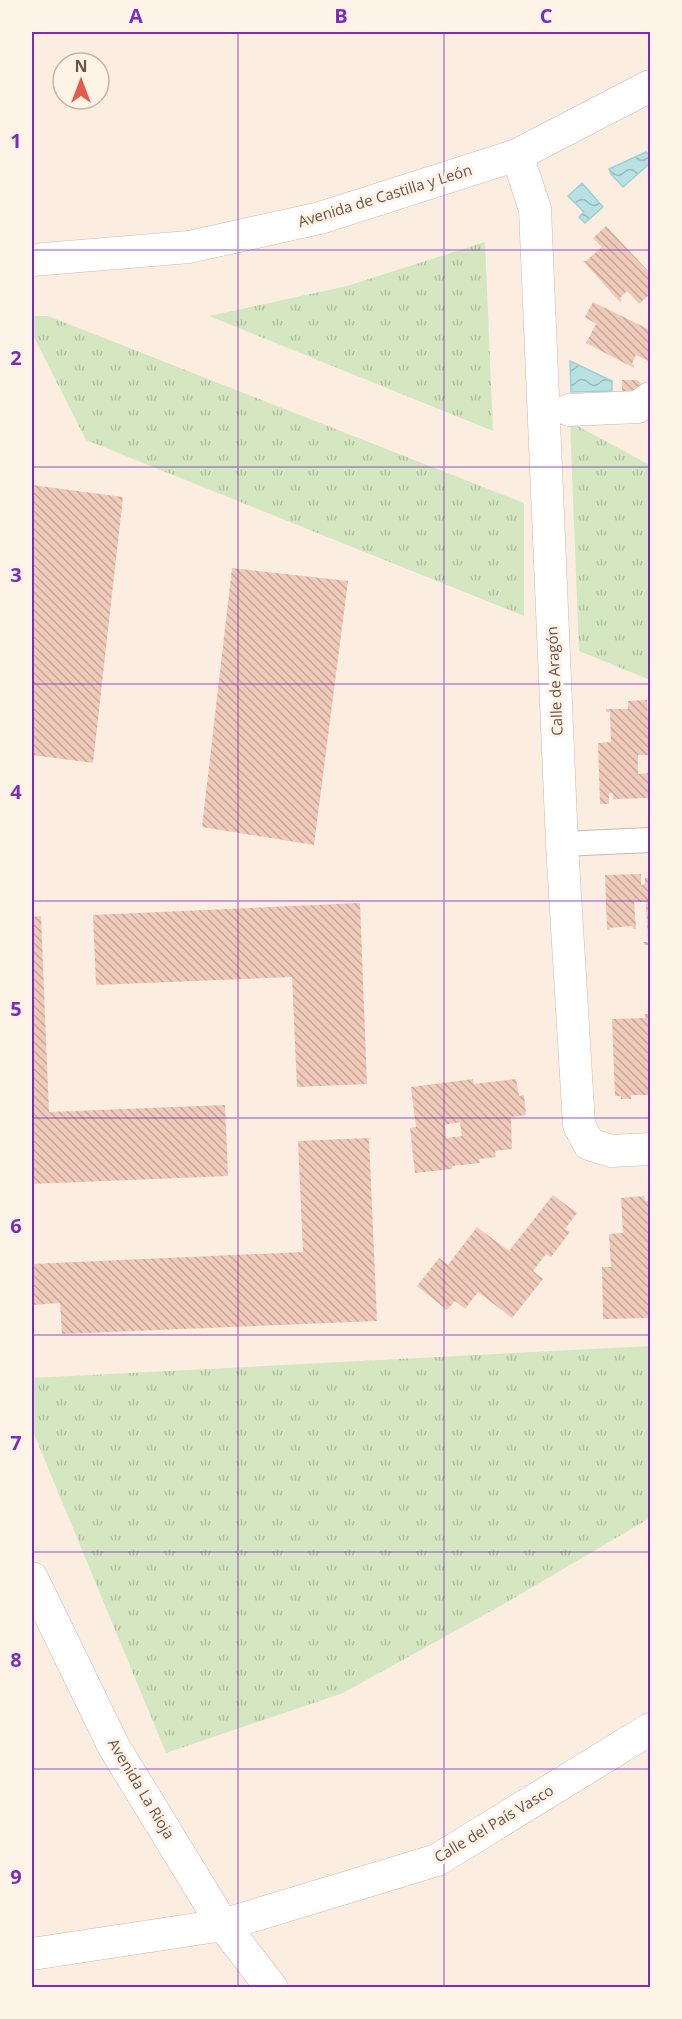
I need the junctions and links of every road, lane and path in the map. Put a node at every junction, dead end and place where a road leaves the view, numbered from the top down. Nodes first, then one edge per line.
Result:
1 (651, 86) edge
2 (517, 155) junction
3 (32, 260) edge
4 (651, 398) edge
5 (569, 410) dead end
6 (651, 840) edge
7 (562, 844) junction
8 (651, 1149) edge
9 (32, 1578) edge
10 (651, 1729) edge
11 (223, 1925) junction
12 (32, 1954) edge
13 (272, 1988) edge

1 - 2 street, Avenida de Castilla y León
2 - 3 street, Avenida de Castilla y León
2 - 7 street, Calle de Aragón
4 - 5 street
6 - 7 street
7 - 8 street, Calle de Aragón
9 - 11 street, Avenida La Rioja
10 - 11 street, Calle del País Vasco
11 - 12 street, Calle del País Vasco
11 - 13 street, Avenida La Rioja

